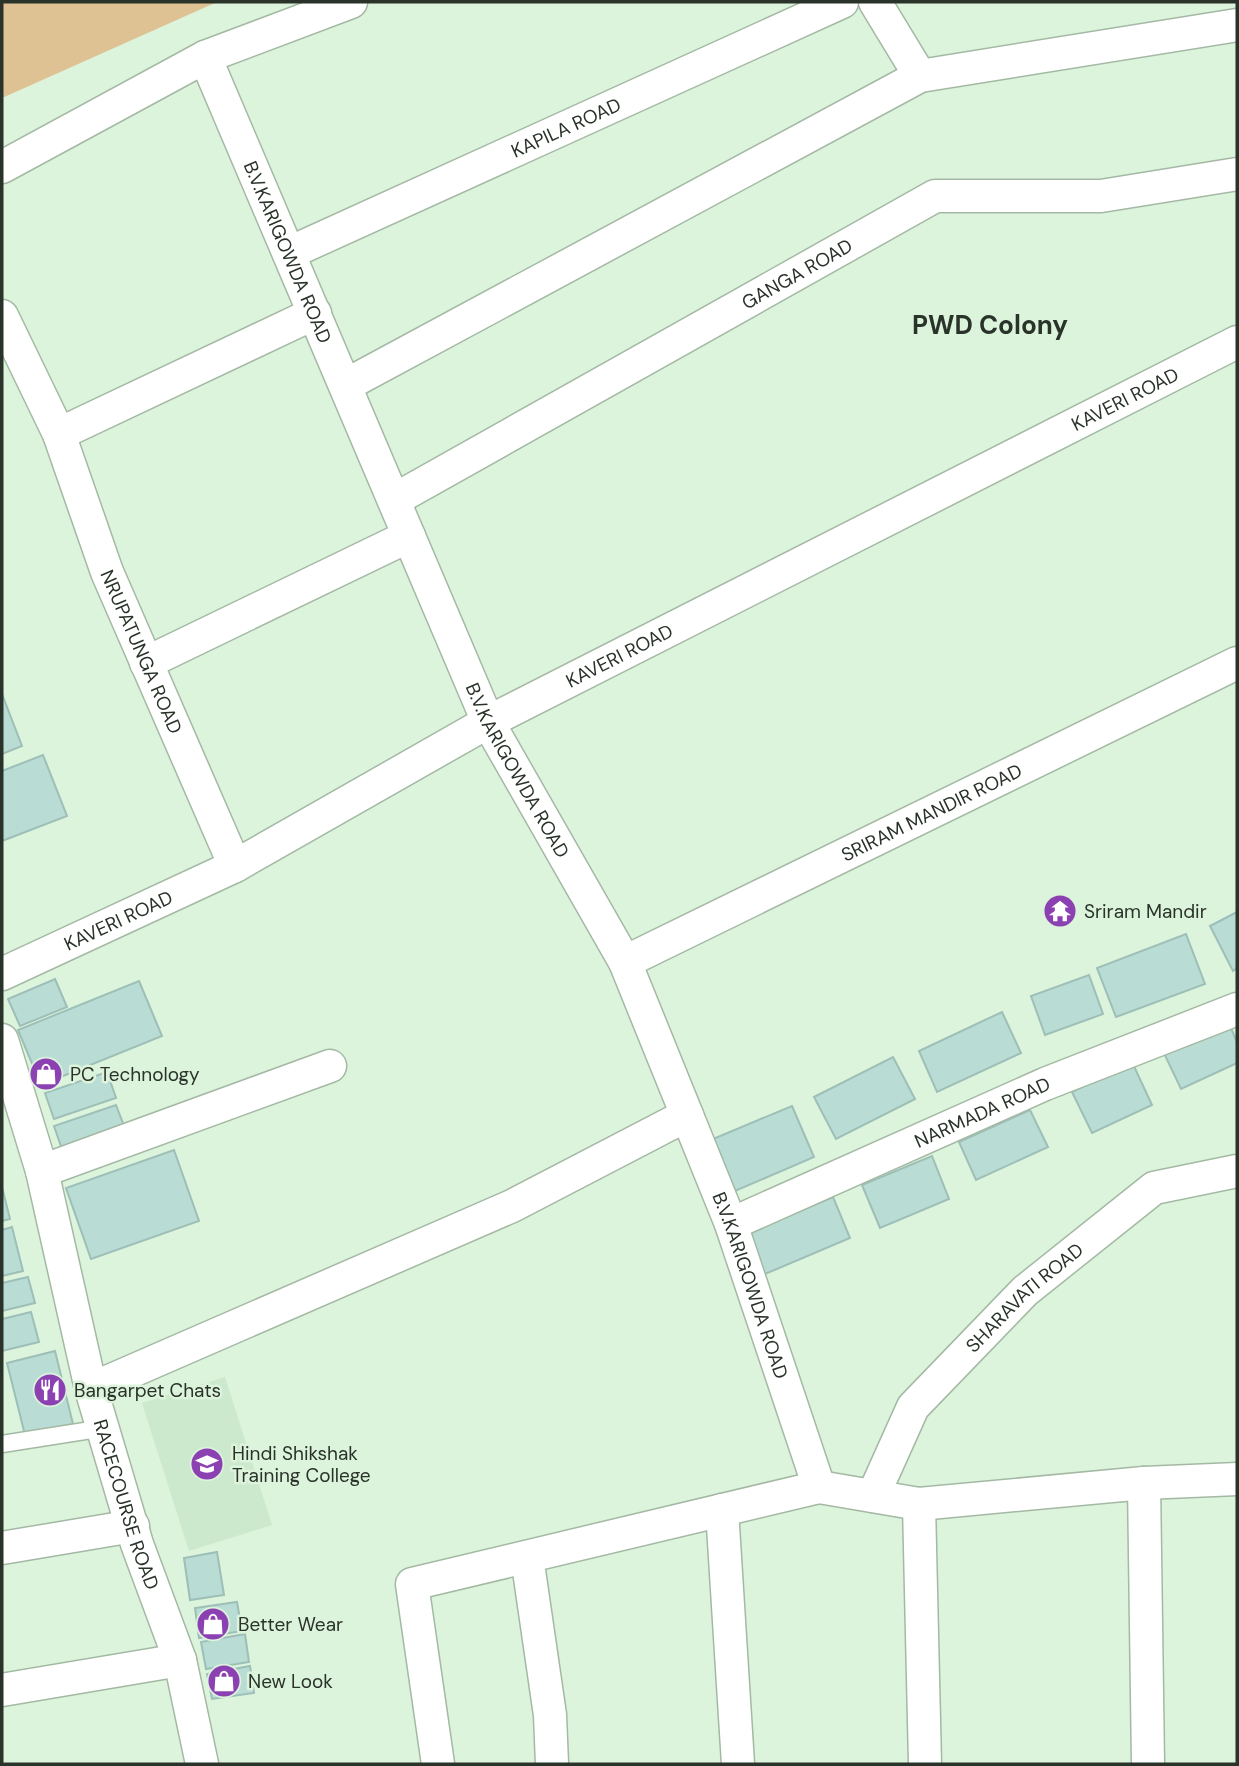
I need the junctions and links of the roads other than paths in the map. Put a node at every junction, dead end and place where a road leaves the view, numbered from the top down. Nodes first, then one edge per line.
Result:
1 (352, 2) edge
2 (842, 2) edge
3 (875, 2) edge
4 (1237, 24) edge
5 (205, 57) junction
6 (920, 76) junction
7 (2, 167) edge
8 (1237, 174) edge
9 (289, 253) junction
10 (315, 313) junction
11 (2, 316) edge
12 (1237, 342) edge
13 (346, 385) junction
14 (59, 434) junction
15 (394, 500) junction
16 (409, 536) junction
17 (146, 663) junction
18 (1237, 663) edge
19 (488, 722) junction
20 (235, 866) junction
21 (625, 962) junction
22 (2, 974) edge
23 (1237, 1009) edge
24 (2, 1040) edge
25 (330, 1066) dead end
26 (687, 1115) junction
27 (13, 1116) edge
28 (42, 1171) junction
29 (1237, 1171) edge
30 (730, 1224) junction
31 (92, 1389) junction
32 (104, 1428) junction
33 (2, 1444) edge
34 (1237, 1479) edge
35 (1144, 1483) junction
36 (819, 1487) junction
37 (873, 1496) junction
38 (919, 1504) junction
39 (722, 1510) junction
40 (133, 1526) junction
41 (2, 1548) edge
42 (527, 1557) junction
43 (180, 1660) junction
44 (2, 1690) edge
45 (202, 1764) edge
46 (438, 1764) edge
47 (552, 1764) edge
48 (738, 1764) edge
49 (925, 1764) edge
50 (1148, 1764) edge

1 - 5 street
2 - 9 street, KAPILA ROAD
3 - 6 street
4 - 6 street
5 - 7 street
5 - 9 street, B.V.KARIGOWDA ROAD
6 - 13 street
8 - 15 street, GANGA ROAD
9 - 10 street, B.V.KARIGOWDA ROAD
10 - 13 street, B.V.KARIGOWDA ROAD
10 - 14 street
11 - 14 street, NRUPATUNGA ROAD
12 - 19 street, KAVERI ROAD
13 - 15 street, B.V.KARIGOWDA ROAD
14 - 17 street, NRUPATUNGA ROAD
15 - 16 street, B.V.KARIGOWDA ROAD
16 - 17 street
16 - 19 street, B.V.KARIGOWDA ROAD
17 - 20 street, NRUPATUNGA ROAD
18 - 21 street, SRIRAM MANDIR ROAD
19 - 20 street, KAVERI ROAD
19 - 21 street, B.V.KARIGOWDA ROAD
20 - 22 street, KAVERI ROAD
21 - 26 street, B.V.KARIGOWDA ROAD
23 - 30 street, NARMADA ROAD
24 - 27 street, RACECOURSE ROAD
25 - 28 street
26 - 30 street, B.V.KARIGOWDA ROAD
26 - 31 street
27 - 28 street, RACECOURSE ROAD
28 - 31 street, RACECOURSE ROAD
29 - 37 street, SHARAVATI ROAD
30 - 36 street, B.V.KARIGOWDA ROAD
31 - 32 street, RACECOURSE ROAD
32 - 33 lane
32 - 40 street, RACECOURSE ROAD
34 - 35 street
35 - 38 street
35 - 50 street
36 - 37 street
36 - 39 street
37 - 38 street
38 - 49 street
39 - 42 street
39 - 48 street
40 - 41 street
40 - 43 street, RACECOURSE ROAD
42 - 46 street
42 - 47 street
43 - 44 street
43 - 45 street, RACECOURSE ROAD

